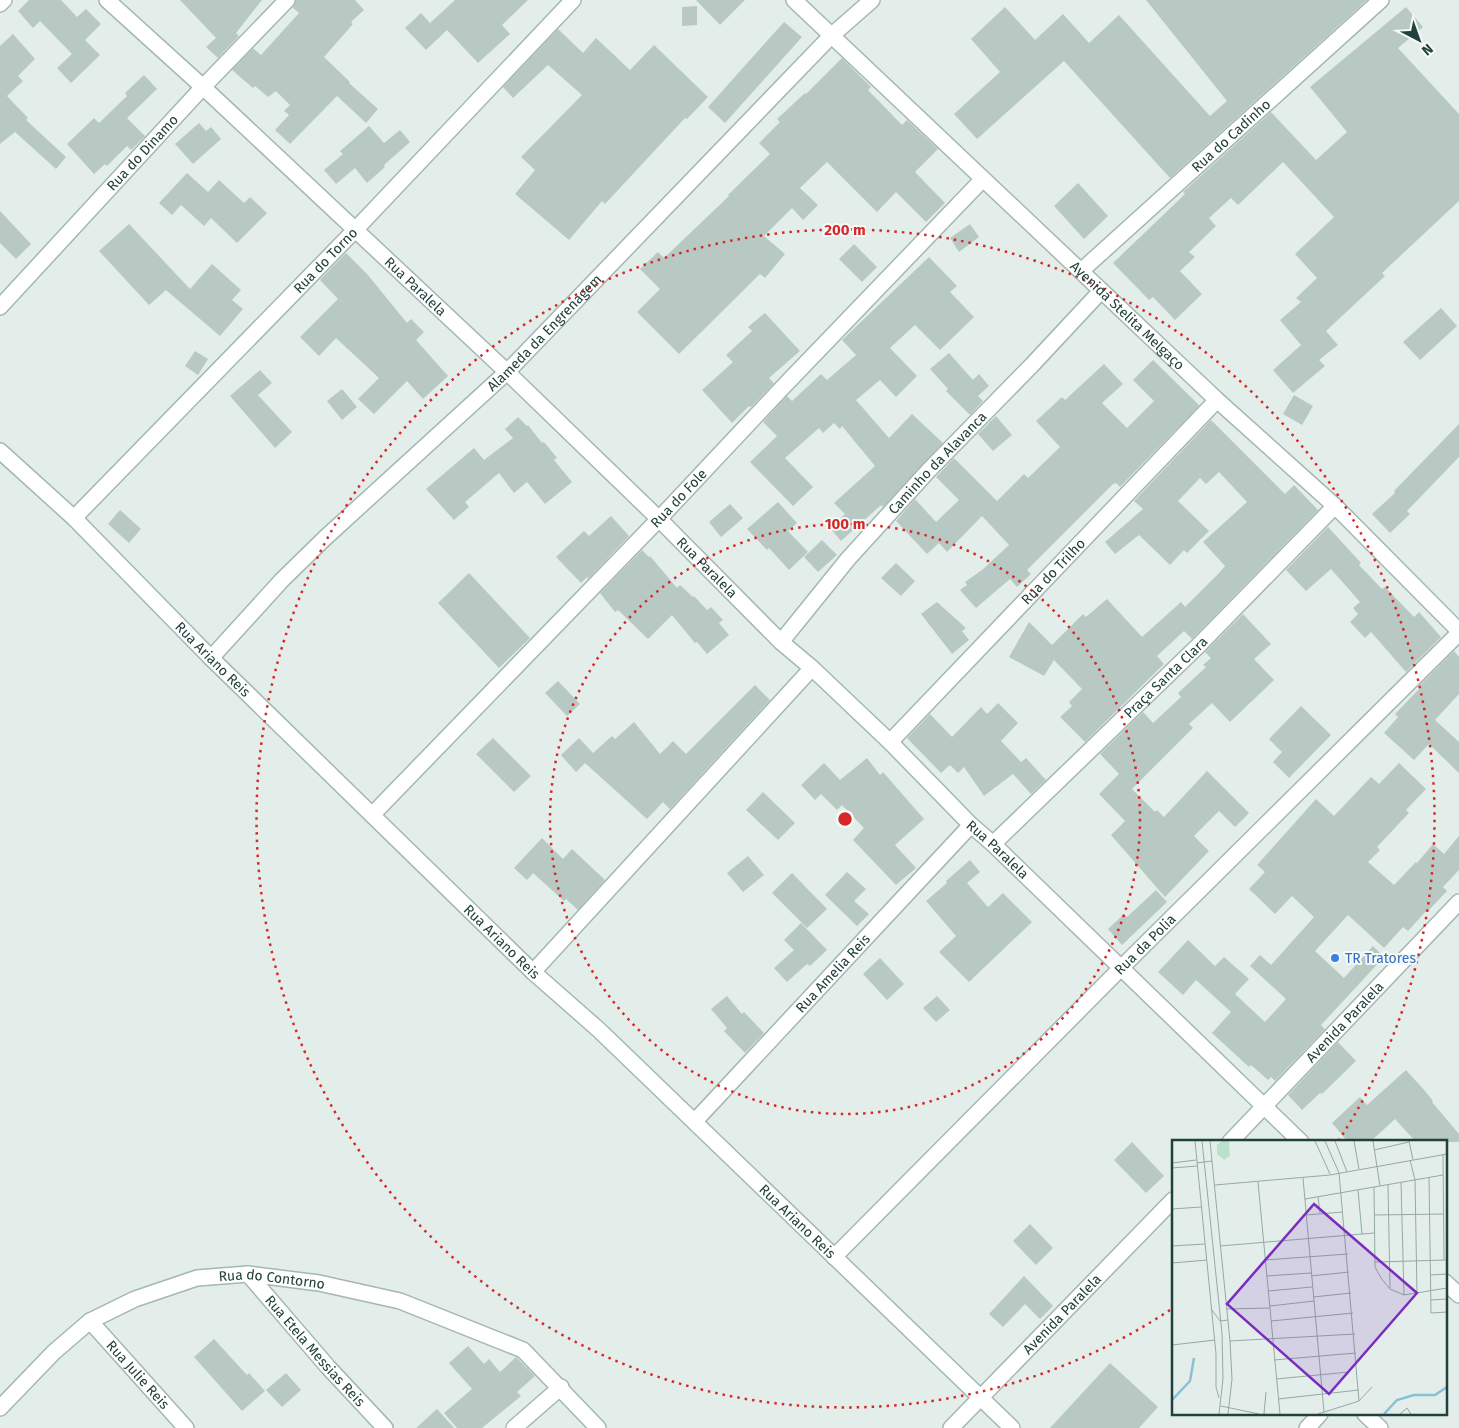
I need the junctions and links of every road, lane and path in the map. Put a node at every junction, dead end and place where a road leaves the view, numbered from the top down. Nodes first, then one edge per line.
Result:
1 (4, 0) edge
2 (108, 0) edge
3 (287, 0) edge
4 (573, 0) edge
5 (794, 0) edge
6 (872, 0) edge
7 (1381, 0) edge
8 (0, 4) edge
9 (831, 36) junction
10 (203, 87) junction
11 (983, 179) junction
12 (356, 229) junction
13 (1081, 271) junction
14 (1101, 292) junction
15 (0, 307) edge
16 (508, 372) junction
17 (1217, 400) junction
18 (0, 450) edge
19 (1335, 506) junction
20 (74, 518) junction
21 (659, 519) junction
22 (1459, 632) edge
23 (782, 642) junction
24 (211, 658) junction
25 (812, 668) junction
26 (890, 742) junction
27 (372, 815) junction
28 (971, 825) junction
29 (993, 844) junction
30 (1459, 902) edge
31 (1121, 968) junction
32 (533, 972) junction
33 (1265, 1106) junction
34 (695, 1121) junction
35 (1232, 1140) edge
36 (1299, 1140) edge
37 (1172, 1201) edge
38 (834, 1257) junction
39 (248, 1274) junction
40 (1446, 1284) edge
41 (1459, 1295) edge
42 (90, 1321) junction
43 (561, 1387) junction
44 (979, 1398) junction
45 (0, 1408) edge
46 (1318, 1416) edge
47 (1367, 1416) edge
48 (186, 1428) edge
49 (385, 1428) edge
50 (514, 1428) edge
51 (598, 1428) edge
52 (951, 1428) edge
53 (1012, 1428) edge
54 (1307, 1428) edge
55 (1380, 1428) edge

1 - 8 street
2 - 10 street, Rua Paralela
3 - 10 street, Rua do Dinamo
4 - 12 street, Rua do Torno
5 - 9 street, Avenida Stelita Melgaço
6 - 9 street, Alameda da Engrenagem
7 - 13 street, Rua do Cadinho
9 - 11 street, Avenida Stelita Melgaço
9 - 16 street, Alameda da Engrenagem
10 - 12 street, Rua Paralela
10 - 15 street, Rua do Dinamo
11 - 13 street, Avenida Stelita Melgaço
11 - 21 street, Rua do Fole
12 - 16 street, Rua Paralela
12 - 20 street, Rua do Torno
13 - 14 street, Avenida Stelita Melgaço
14 - 17 street, Avenida Stelita Melgaço
14 - 23 street, Caminho da Alavanca
16 - 21 street, Rua Paralela
16 - 24 street, Alameda da Engrenagem
17 - 19 street, Avenida Stelita Melgaço
17 - 26 street, Rua do Trilho
18 - 20 street, Rua Ariano Reis
19 - 22 street, Avenida Stelita Melgaço
19 - 29 street, Praça Santa Clara
20 - 24 street, Rua Ariano Reis
21 - 23 street, Rua Paralela
21 - 27 street, Rua do Fole
22 - 31 street, Rua da Polia
23 - 25 street, Rua Paralela
24 - 27 street, Rua Ariano Reis
25 - 26 street, Rua Paralela
25 - 32 street
26 - 28 street, Rua Paralela
27 - 32 street, Rua Ariano Reis
28 - 29 street, Rua Paralela
28 - 34 street, Rua Amelia Reis
29 - 31 street, Rua Paralela
30 - 33 street, Avenida Paralela
31 - 33 street, Rua Paralela
31 - 38 street, Rua da Polia
32 - 34 street, Rua Ariano Reis
33 - 35 street, Avenida Paralela
33 - 36 street, Rua Paralela
34 - 38 street, Rua Ariano Reis
37 - 44 street, Avenida Paralela
38 - 44 street, Rua Ariano Reis
39 - 42 street, Rua do Contorno
39 - 43 street, Rua do Contorno
39 - 49 street, Rua Etela Messias Reis
40 - 41 street
42 - 45 street, Rua do Contorno
42 - 48 street, Rua Julie Reis
43 - 50 street
43 - 51 street, Rua do Contorno
44 - 52 street, Avenida Paralela
44 - 53 street, Rua Ariano Reis
46 - 54 street
47 - 55 street

